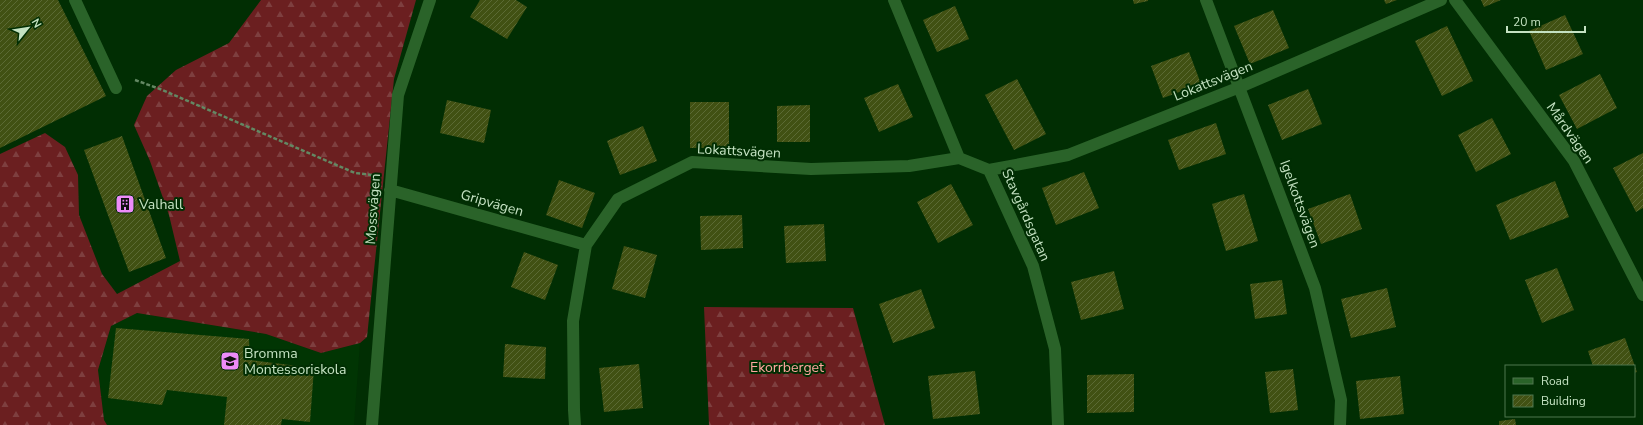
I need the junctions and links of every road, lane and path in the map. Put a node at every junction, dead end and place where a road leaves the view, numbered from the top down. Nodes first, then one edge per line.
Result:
1 (75, 0) edge
2 (430, 0) edge
3 (894, 0) edge
4 (1206, 0) edge
5 (1441, 0) edge
6 (1455, 0) edge
7 (108, 70) junction
8 (1240, 87) junction
9 (116, 88) dead end
10 (959, 158) junction
11 (989, 170) junction
12 (390, 178) junction
13 (390, 190) junction
14 (586, 245) junction
15 (1643, 295) edge
16 (372, 425) edge
17 (575, 425) edge
18 (1058, 425) edge
19 (1340, 425) edge

1 - 7 street
2 - 12 street, Mossvägen
3 - 10 street
4 - 8 street, Igelkottsvägen
5 - 8 street, Lokattsvägen
6 - 15 street, Mårdvägen
7 - 9 street
7 - 12 path
8 - 11 street, Lokattsvägen
8 - 19 street, Igelkottsvägen
10 - 11 street, Stavgårdsgatan
10 - 14 street, Lokattsvägen
11 - 18 street, Stavgårdsgatan
12 - 13 street, Mossvägen
13 - 14 street, Gripvägen
13 - 16 street, Mossvägen
14 - 17 street, Lokattsvägen

